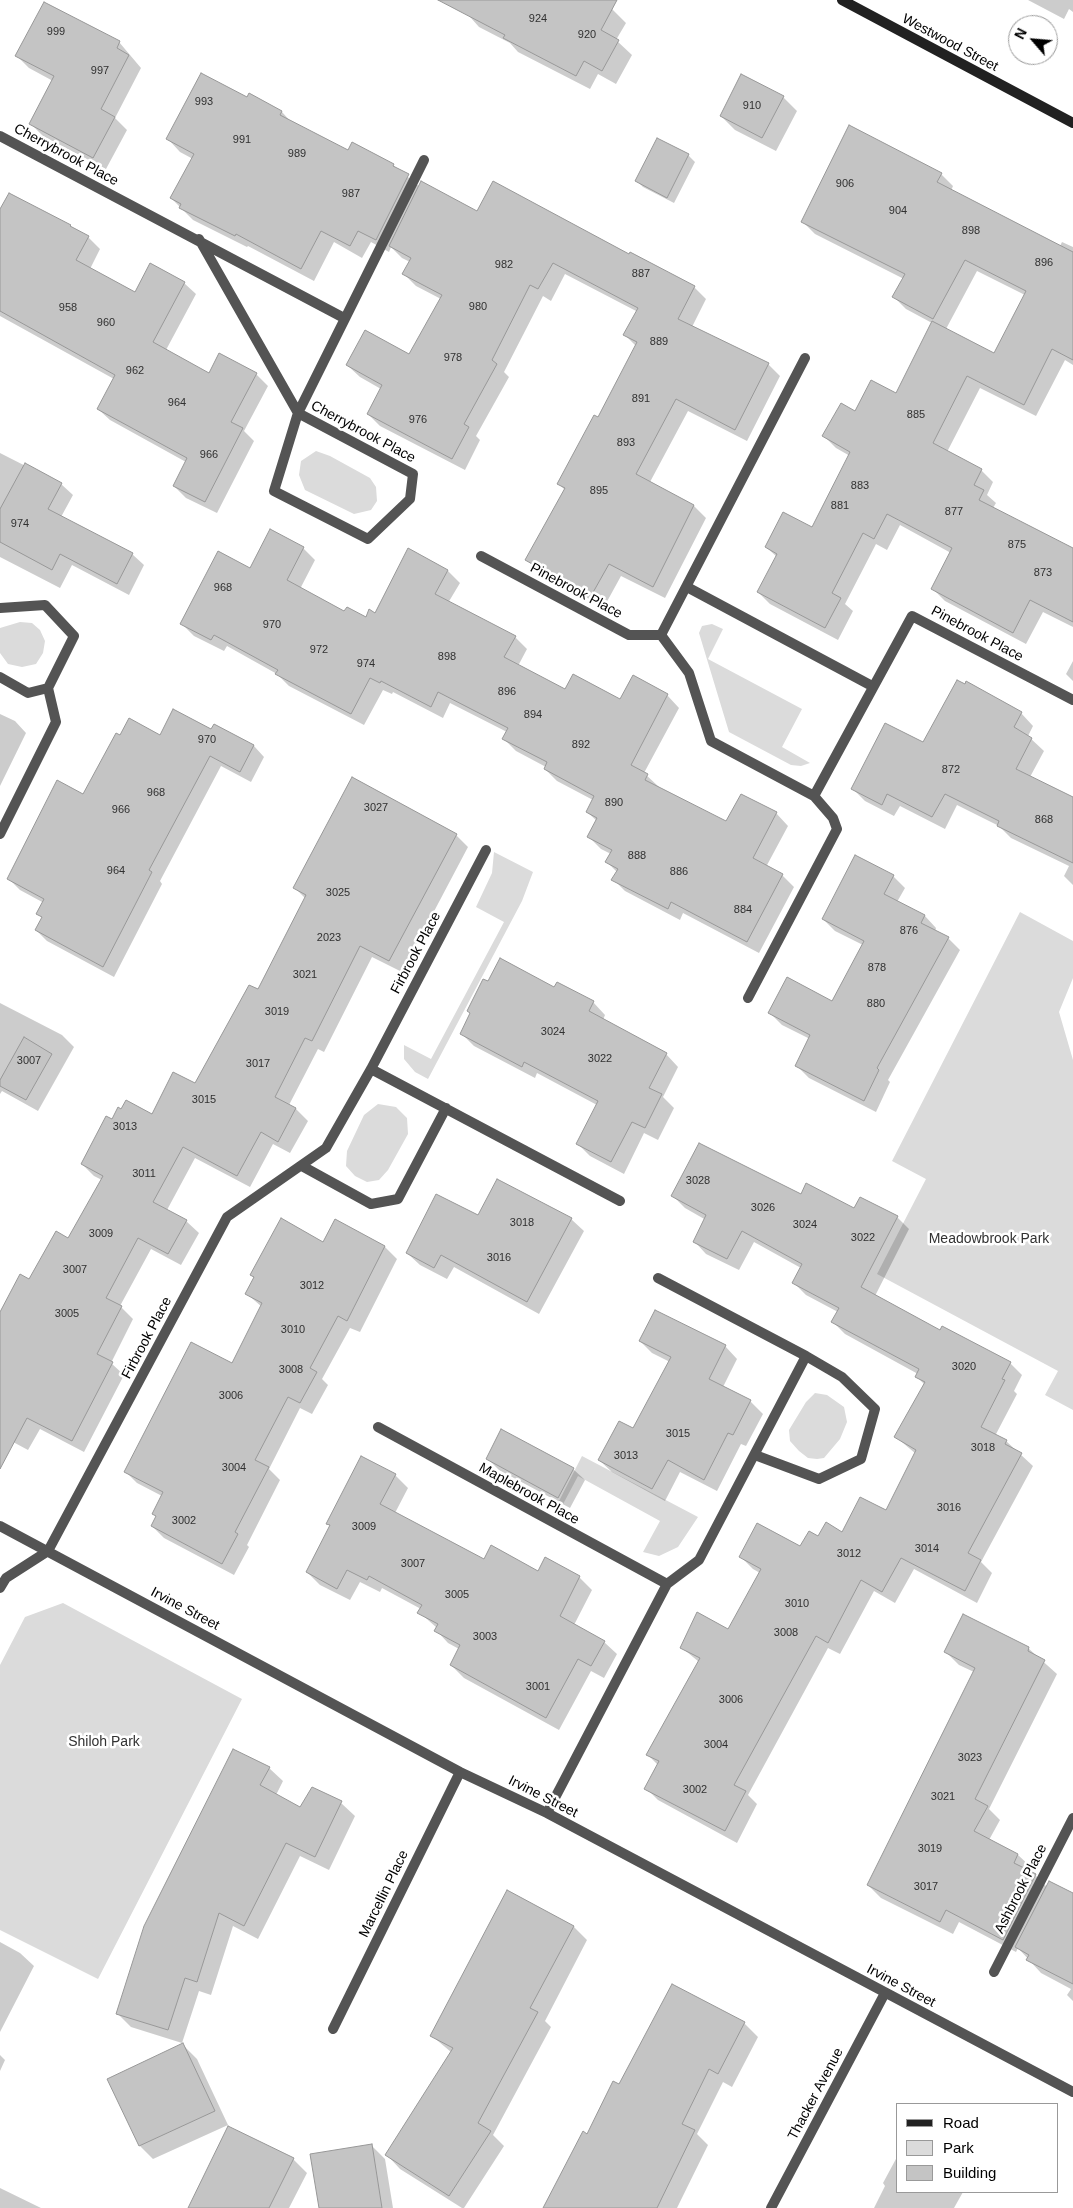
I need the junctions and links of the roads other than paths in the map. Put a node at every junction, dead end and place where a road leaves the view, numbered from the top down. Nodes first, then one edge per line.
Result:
1 (842, 0) edge
2 (1073, 123) edge
3 (0, 136) edge
4 (424, 160) dead end
5 (199, 240) junction
6 (344, 318) junction
7 (805, 358) dead end
8 (298, 413) junction
9 (482, 556) dead end
10 (687, 587) junction
11 (0, 608) edge
12 (661, 635) junction
13 (0, 677) edge
14 (872, 686) junction
15 (48, 688) junction
16 (1073, 700) edge
17 (814, 796) junction
18 (0, 834) edge
19 (486, 850) dead end
20 (748, 998) dead end
21 (371, 1069) junction
22 (446, 1108) junction
23 (302, 1166) junction
24 (620, 1201) dead end
25 (658, 1278) dead end
26 (806, 1356) junction
27 (378, 1427) dead end
28 (755, 1454) junction
29 (0, 1526) edge
30 (48, 1551) junction
31 (667, 1584) junction
32 (0, 1588) edge
33 (460, 1772) junction
34 (547, 1813) junction
35 (1073, 1818) edge
36 (994, 1972) dead end
37 (885, 1993) junction
38 (333, 2029) dead end
39 (1073, 2092) edge
40 (771, 2208) edge

1 - 2 main road, Westwood Street
3 - 5 street, Cherrybrook Place
4 - 6 street, Cherrybrook Place
5 - 6 street, Cherrybrook Place
5 - 8 street, Cherrybrook Place
6 - 8 street, Cherrybrook Place
7 - 10 street
8 - 8 street, Cherrybrook Place
9 - 12 street, Pinebrook Place
10 - 12 street
10 - 14 street
11 - 15 street
12 - 17 street
13 - 15 street
14 - 16 street, Pinebrook Place
14 - 17 street, Pinebrook Place
15 - 18 street
17 - 20 street
19 - 21 street, Firbrook Place
21 - 22 street
21 - 23 street, Firbrook Place
22 - 23 street
22 - 24 street
23 - 30 street, Firbrook Place
25 - 26 street
26 - 28 street
26 - 28 street
27 - 31 street, Maplebrook Place
28 - 31 street
29 - 30 street, Irvine Street
30 - 32 street
30 - 33 street, Irvine Street
31 - 34 street
33 - 34 street, Irvine Street
33 - 38 street, Marcellin Place
34 - 37 street, Irvine Street
35 - 36 street, Ashbrook Place
37 - 39 street, Irvine Street
37 - 40 street, Thacker Avenue

